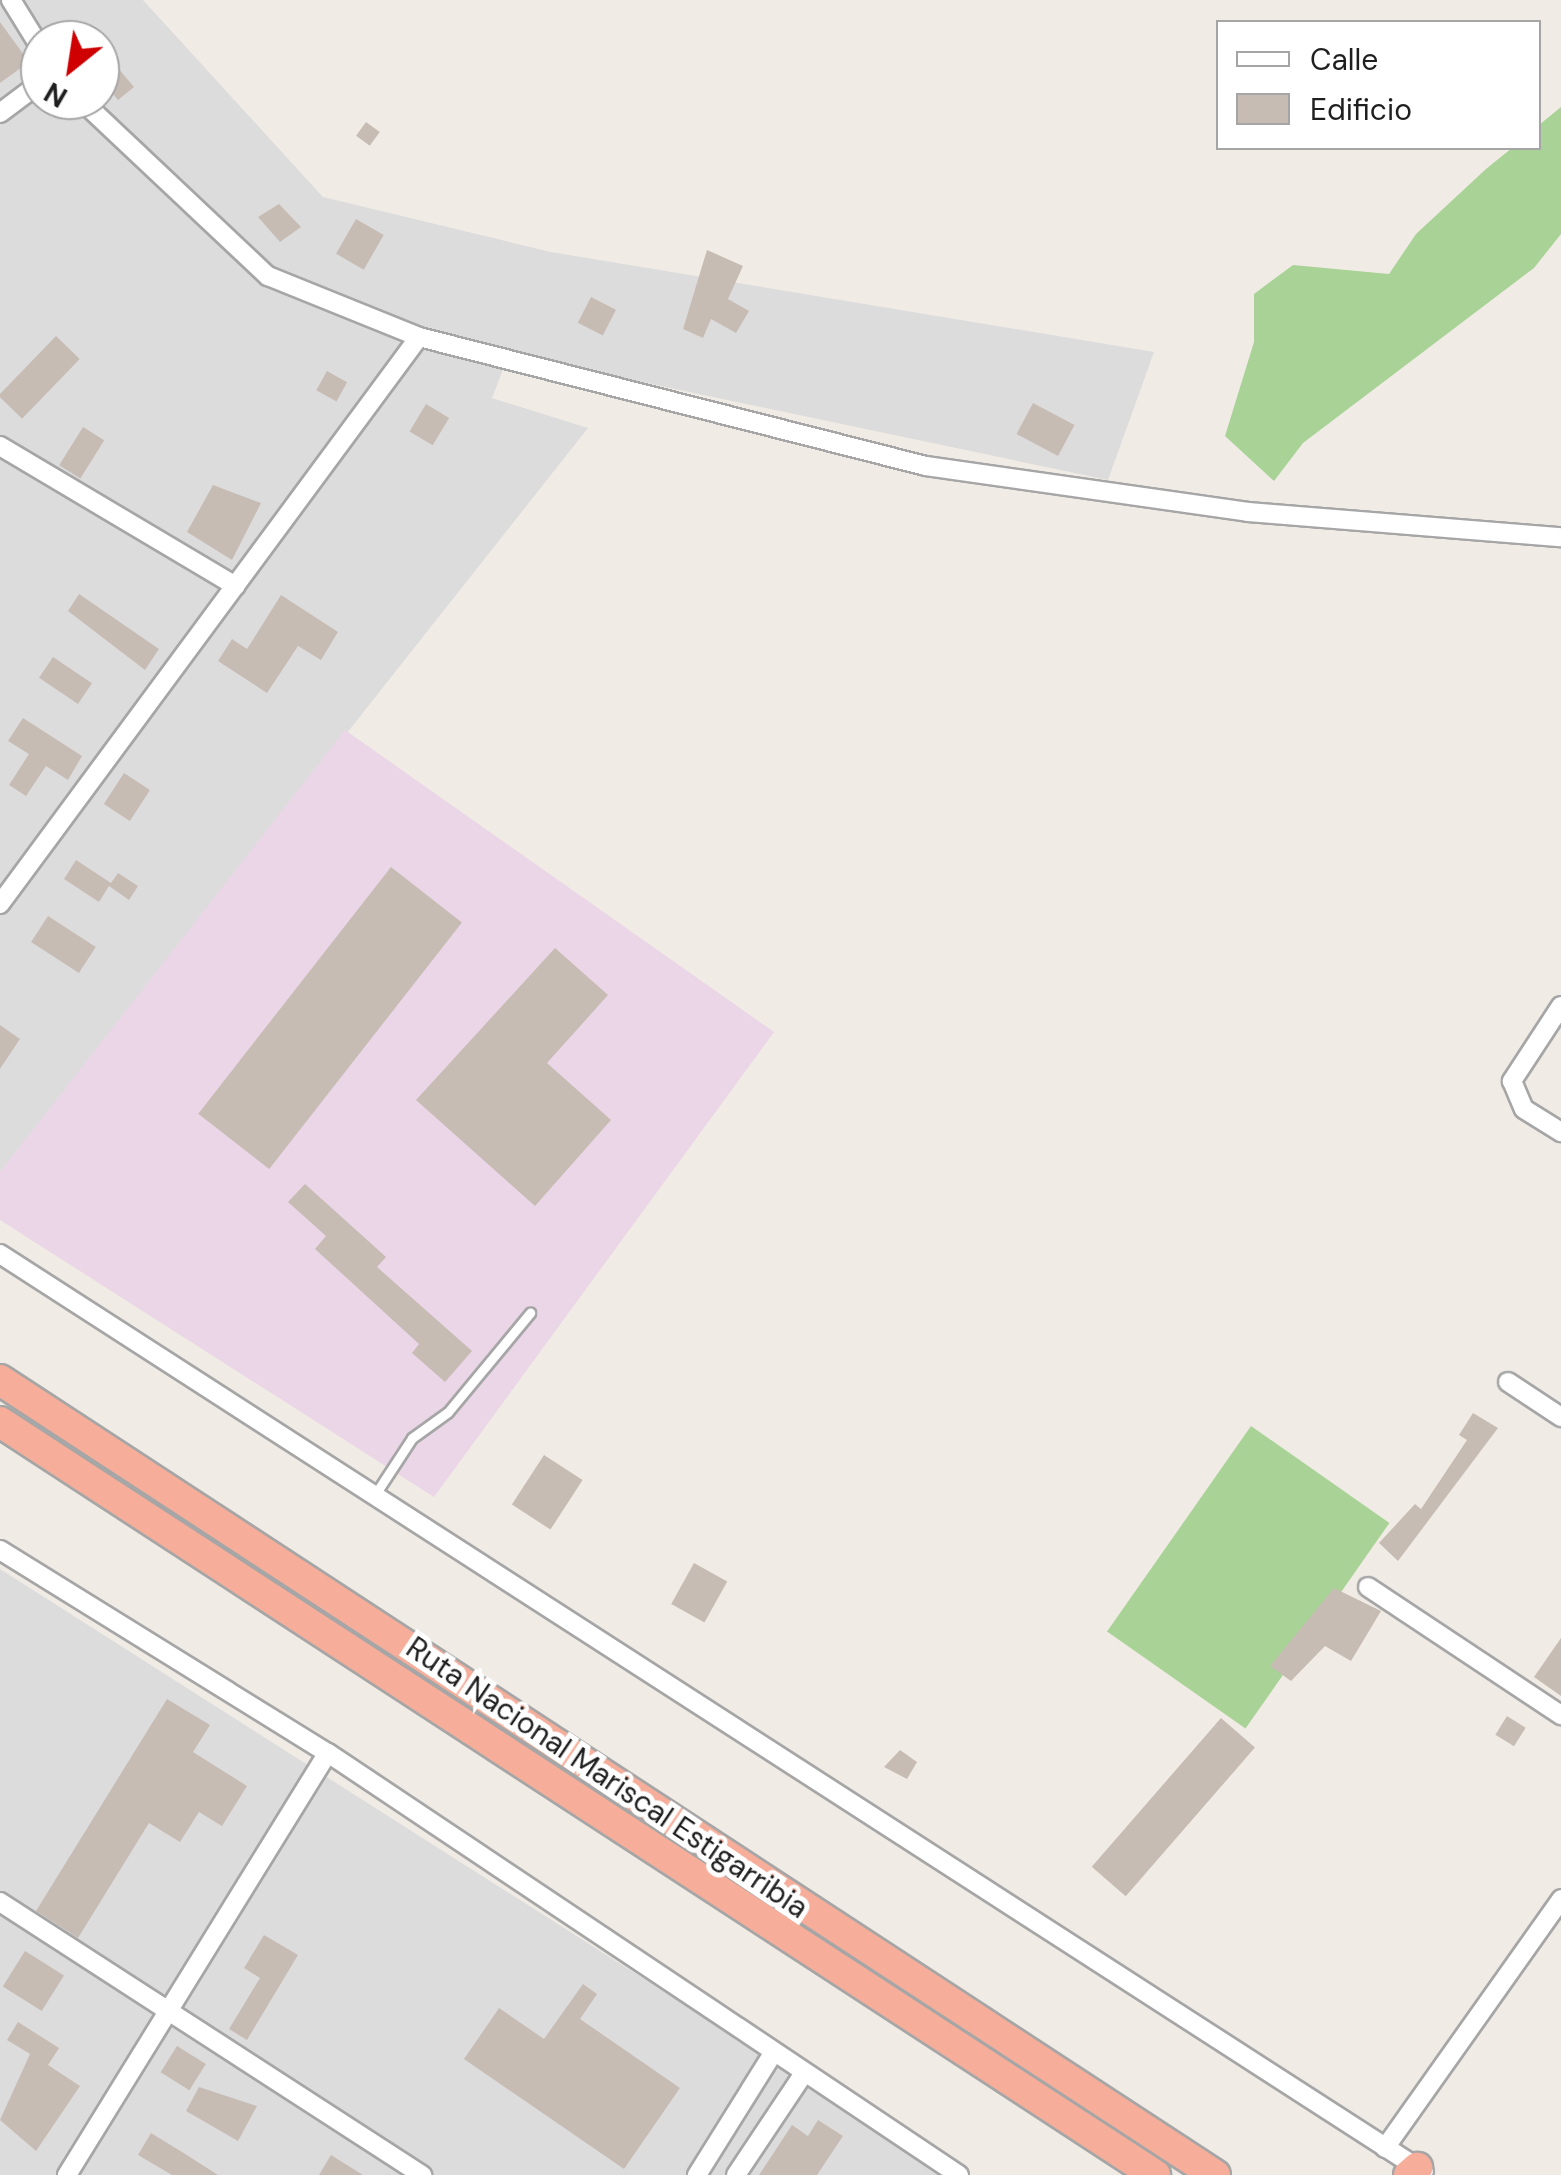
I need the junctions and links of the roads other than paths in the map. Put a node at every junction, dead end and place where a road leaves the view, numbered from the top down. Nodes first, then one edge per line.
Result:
1 (102, 120) edge
2 (420, 337) junction
3 (0, 446) edge
4 (1561, 537) edge
5 (236, 586) junction
6 (0, 904) edge
7 (1561, 1006) edge
8 (1561, 1132) edge
9 (0, 1254) edge
10 (530, 1313) dead end
11 (0, 1380) edge
12 (1508, 1382) dead end
13 (1561, 1416) edge
14 (0, 1422) edge
15 (378, 1490) junction
16 (0, 1550) edge
17 (1368, 1587) dead end
18 (1561, 1715) edge
19 (328, 1753) junction
20 (1561, 1899) edge
21 (0, 1902) edge
22 (172, 2013) junction
23 (774, 2052) junction
24 (804, 2073) junction
25 (1386, 2148) junction
26 (1419, 2173) edge
27 (67, 2175) edge
28 (422, 2175) edge
29 (697, 2175) edge
30 (736, 2175) edge
31 (960, 2175) edge
32 (1155, 2175) edge
33 (1216, 2175) edge

1 - 2 street
2 - 4 street
2 - 5 street
3 - 5 street
5 - 6 street
7 - 8 street
9 - 15 street
10 - 15 lane
11 - 33 highway, Ruta Nacional Mariscal Estigarribia
12 - 13 street
14 - 32 highway, Ruta Nacional Mariscal Estigarribia
15 - 25 street
16 - 19 street
17 - 18 street
19 - 22 street
19 - 23 street
20 - 25 street
21 - 22 street
22 - 27 street
22 - 28 street
23 - 24 street
23 - 29 street
24 - 30 street
24 - 31 street
25 - 26 street

